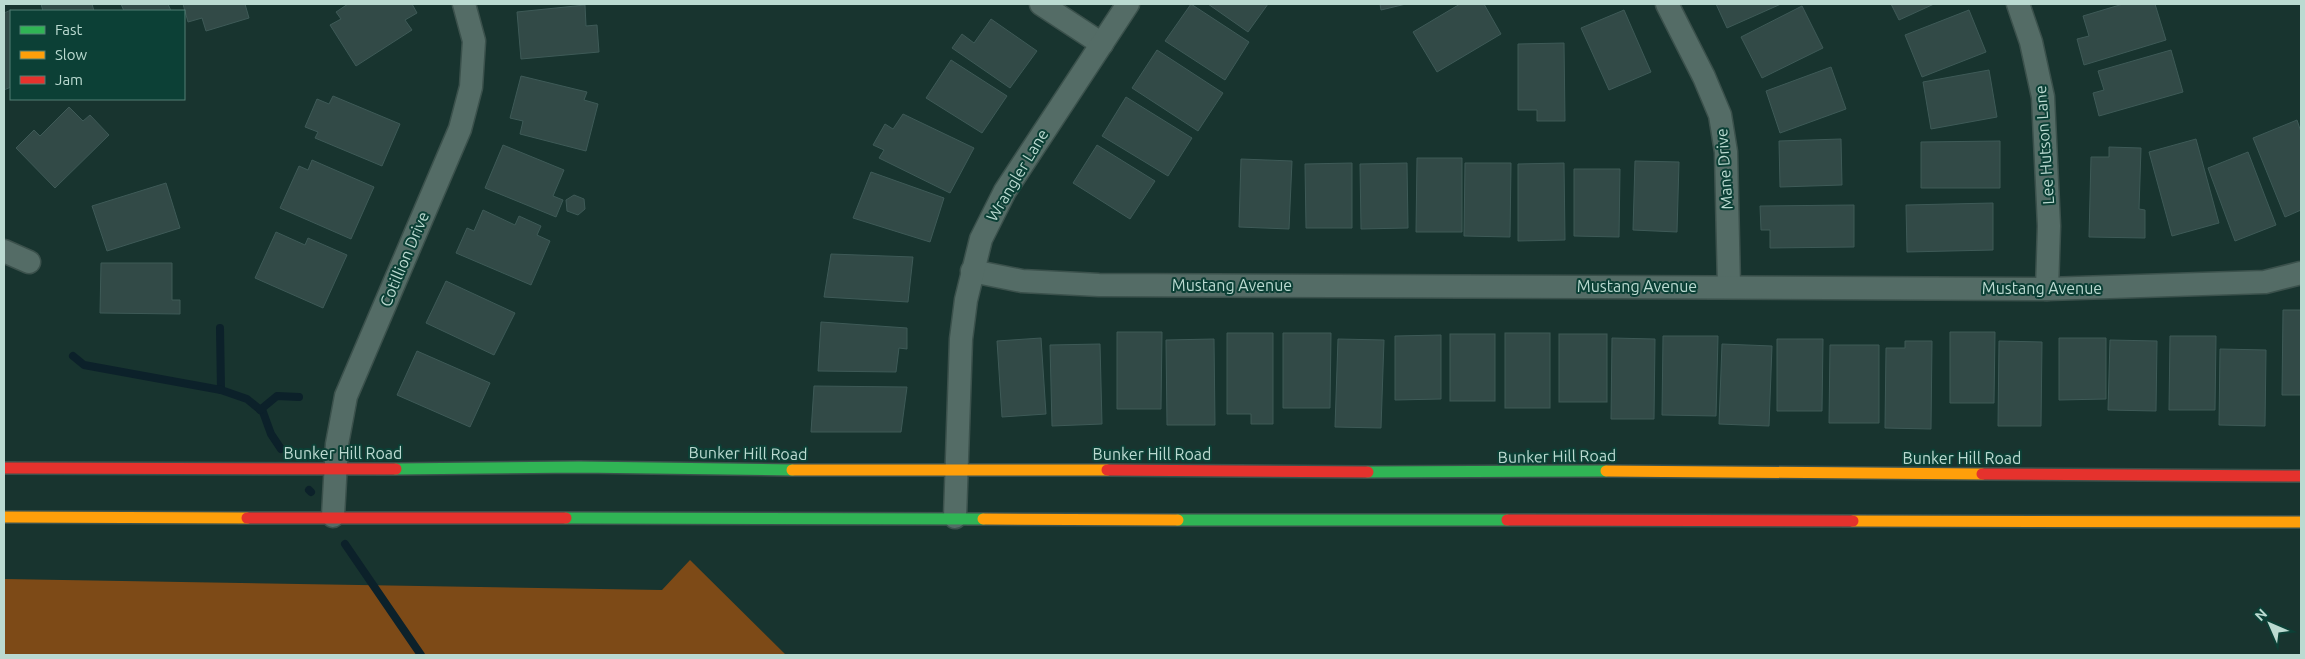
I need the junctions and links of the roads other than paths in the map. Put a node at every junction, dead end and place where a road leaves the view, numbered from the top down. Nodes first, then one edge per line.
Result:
1 (464, 4) edge
2 (1041, 4) edge
3 (1128, 4) edge
4 (1667, 4) edge
5 (2018, 4) edge
6 (1102, 44) junction
7 (4, 251) edge
8 (29, 262) dead end
9 (972, 271) junction
10 (2301, 273) edge
11 (1729, 287) junction
12 (2047, 289) junction
13 (4, 468) edge
14 (336, 470) junction
15 (957, 471) junction
16 (2301, 476) edge
17 (333, 516) junction
18 (4, 517) edge
19 (955, 518) junction
20 (2301, 522) edge

1 - 14 street, Cotillion Drive
2 - 6 street
3 - 6 street, Wrangler Lane
4 - 11 street, Mane Drive
5 - 12 street, Lee Hutson Lane
6 - 9 street, Wrangler Lane
7 - 8 street
9 - 11 street, Mustang Avenue
9 - 15 street, Wrangler Lane
10 - 12 street, Mustang Avenue
11 - 12 street, Mustang Avenue
13 - 14 main road, Bunker Hill Road
14 - 15 main road, Bunker Hill Road
14 - 17 street, Cotillion Drive
15 - 16 main road, Bunker Hill Road
15 - 19 street, Wrangler Lane
17 - 18 main road
17 - 19 main road
19 - 20 main road

